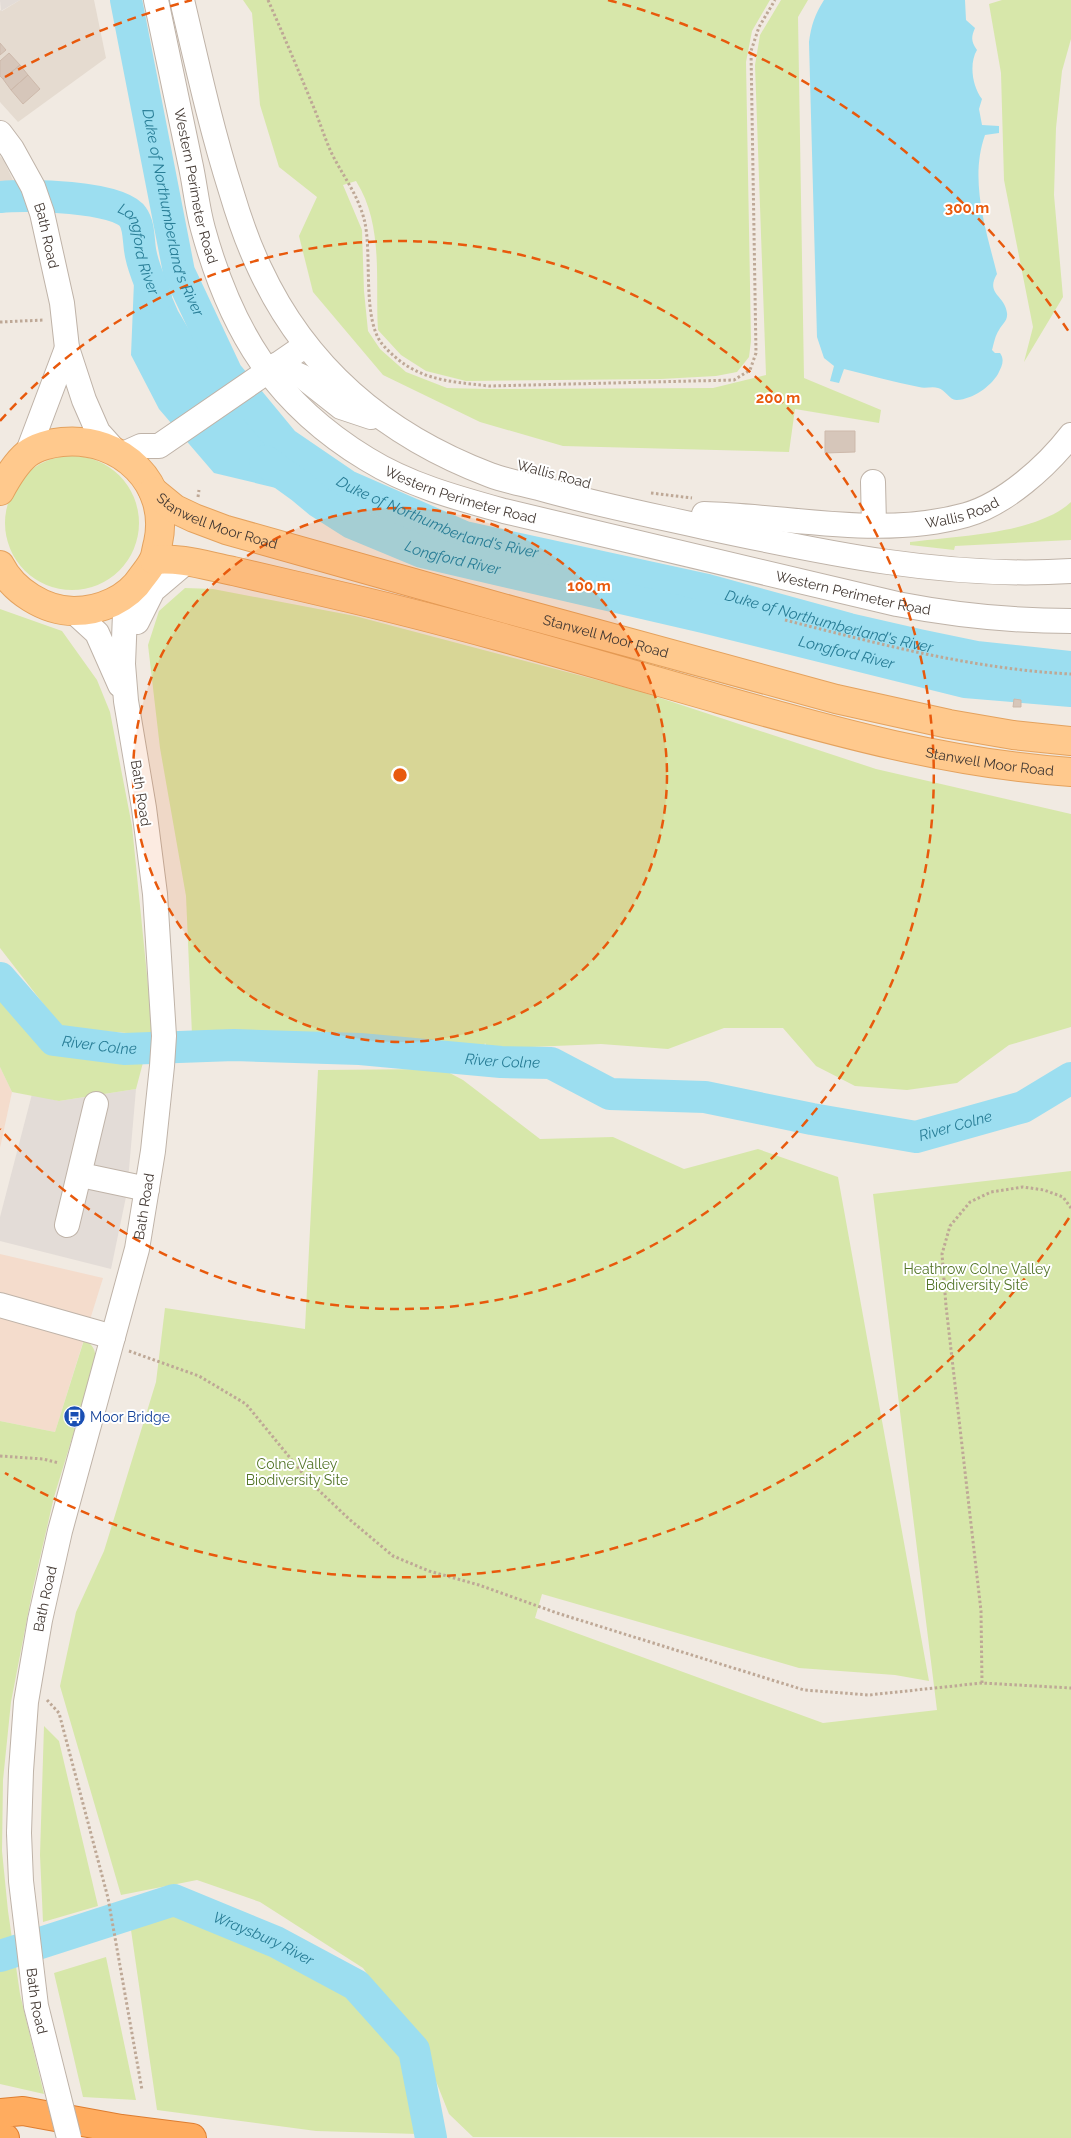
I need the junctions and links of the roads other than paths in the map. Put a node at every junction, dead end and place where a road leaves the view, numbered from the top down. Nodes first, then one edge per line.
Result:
1 (156, 0) edge
2 (182, 0) edge
3 (0, 133) edge
4 (306, 345) junction
5 (67, 348) junction
6 (266, 372) junction
7 (390, 422) junction
8 (1071, 435) edge
9 (161, 444) junction
10 (119, 453) junction
11 (27, 454) junction
12 (873, 482) dead end
13 (150, 485) junction
14 (0, 491) edge
15 (648, 504) junction
16 (874, 525) junction
17 (154, 560) junction
18 (186, 562) junction
19 (0, 565) edge
20 (1071, 571) edge
21 (9, 585) edge
22 (136, 586) junction
23 (72, 611) junction
24 (1071, 621) edge
25 (123, 664) junction
26 (126, 701) junction
27 (1071, 741) edge
28 (1071, 772) edge
29 (96, 1104) dead end
30 (81, 1175) junction
31 (146, 1189) junction
32 (68, 1225) dead end
33 (0, 1306) edge
34 (112, 1341) junction
35 (0, 2113) edge
36 (0, 2136) edge
37 (4, 2138) edge
38 (69, 2138) edge
39 (192, 2138) edge

1 - 6 street, Western Perimeter Road
2 - 4 street, Western Perimeter Road
3 - 5 street, Bath Road
4 - 6 street
4 - 7 street, Western Perimeter Road
5 - 10 street, Bath Road
5 - 11 street, Bath Road
6 - 7 street, Western Perimeter Road
6 - 9 street
6 - 24 street, Western Perimeter Road
7 - 15 street, Western Perimeter Road
8 - 16 street, Wallis Road
9 - 10 street
9 - 13 street
10 - 11 main road
10 - 13 main road, Stanwell Moor Road
11 - 14 main road
12 - 16 street
13 - 17 main road
13 - 27 main road, Stanwell Moor Road
15 - 16 street, Wallis Road
15 - 20 street, Western Perimeter Road
17 - 18 main road, Stanwell Moor Road
17 - 22 main road
18 - 25 street
18 - 28 main road, Stanwell Moor Road
19 - 21 main road
21 - 23 main road
22 - 23 main road
22 - 25 street, Bath Road
23 - 26 street, Bath Road
25 - 26 street, Bath Road
26 - 31 street, Bath Road
29 - 30 street
30 - 31 street
30 - 32 street
31 - 34 street, Bath Road
33 - 34 street
34 - 38 street, Bath Road, bridge
35 - 39 highway
36 - 37 highway

